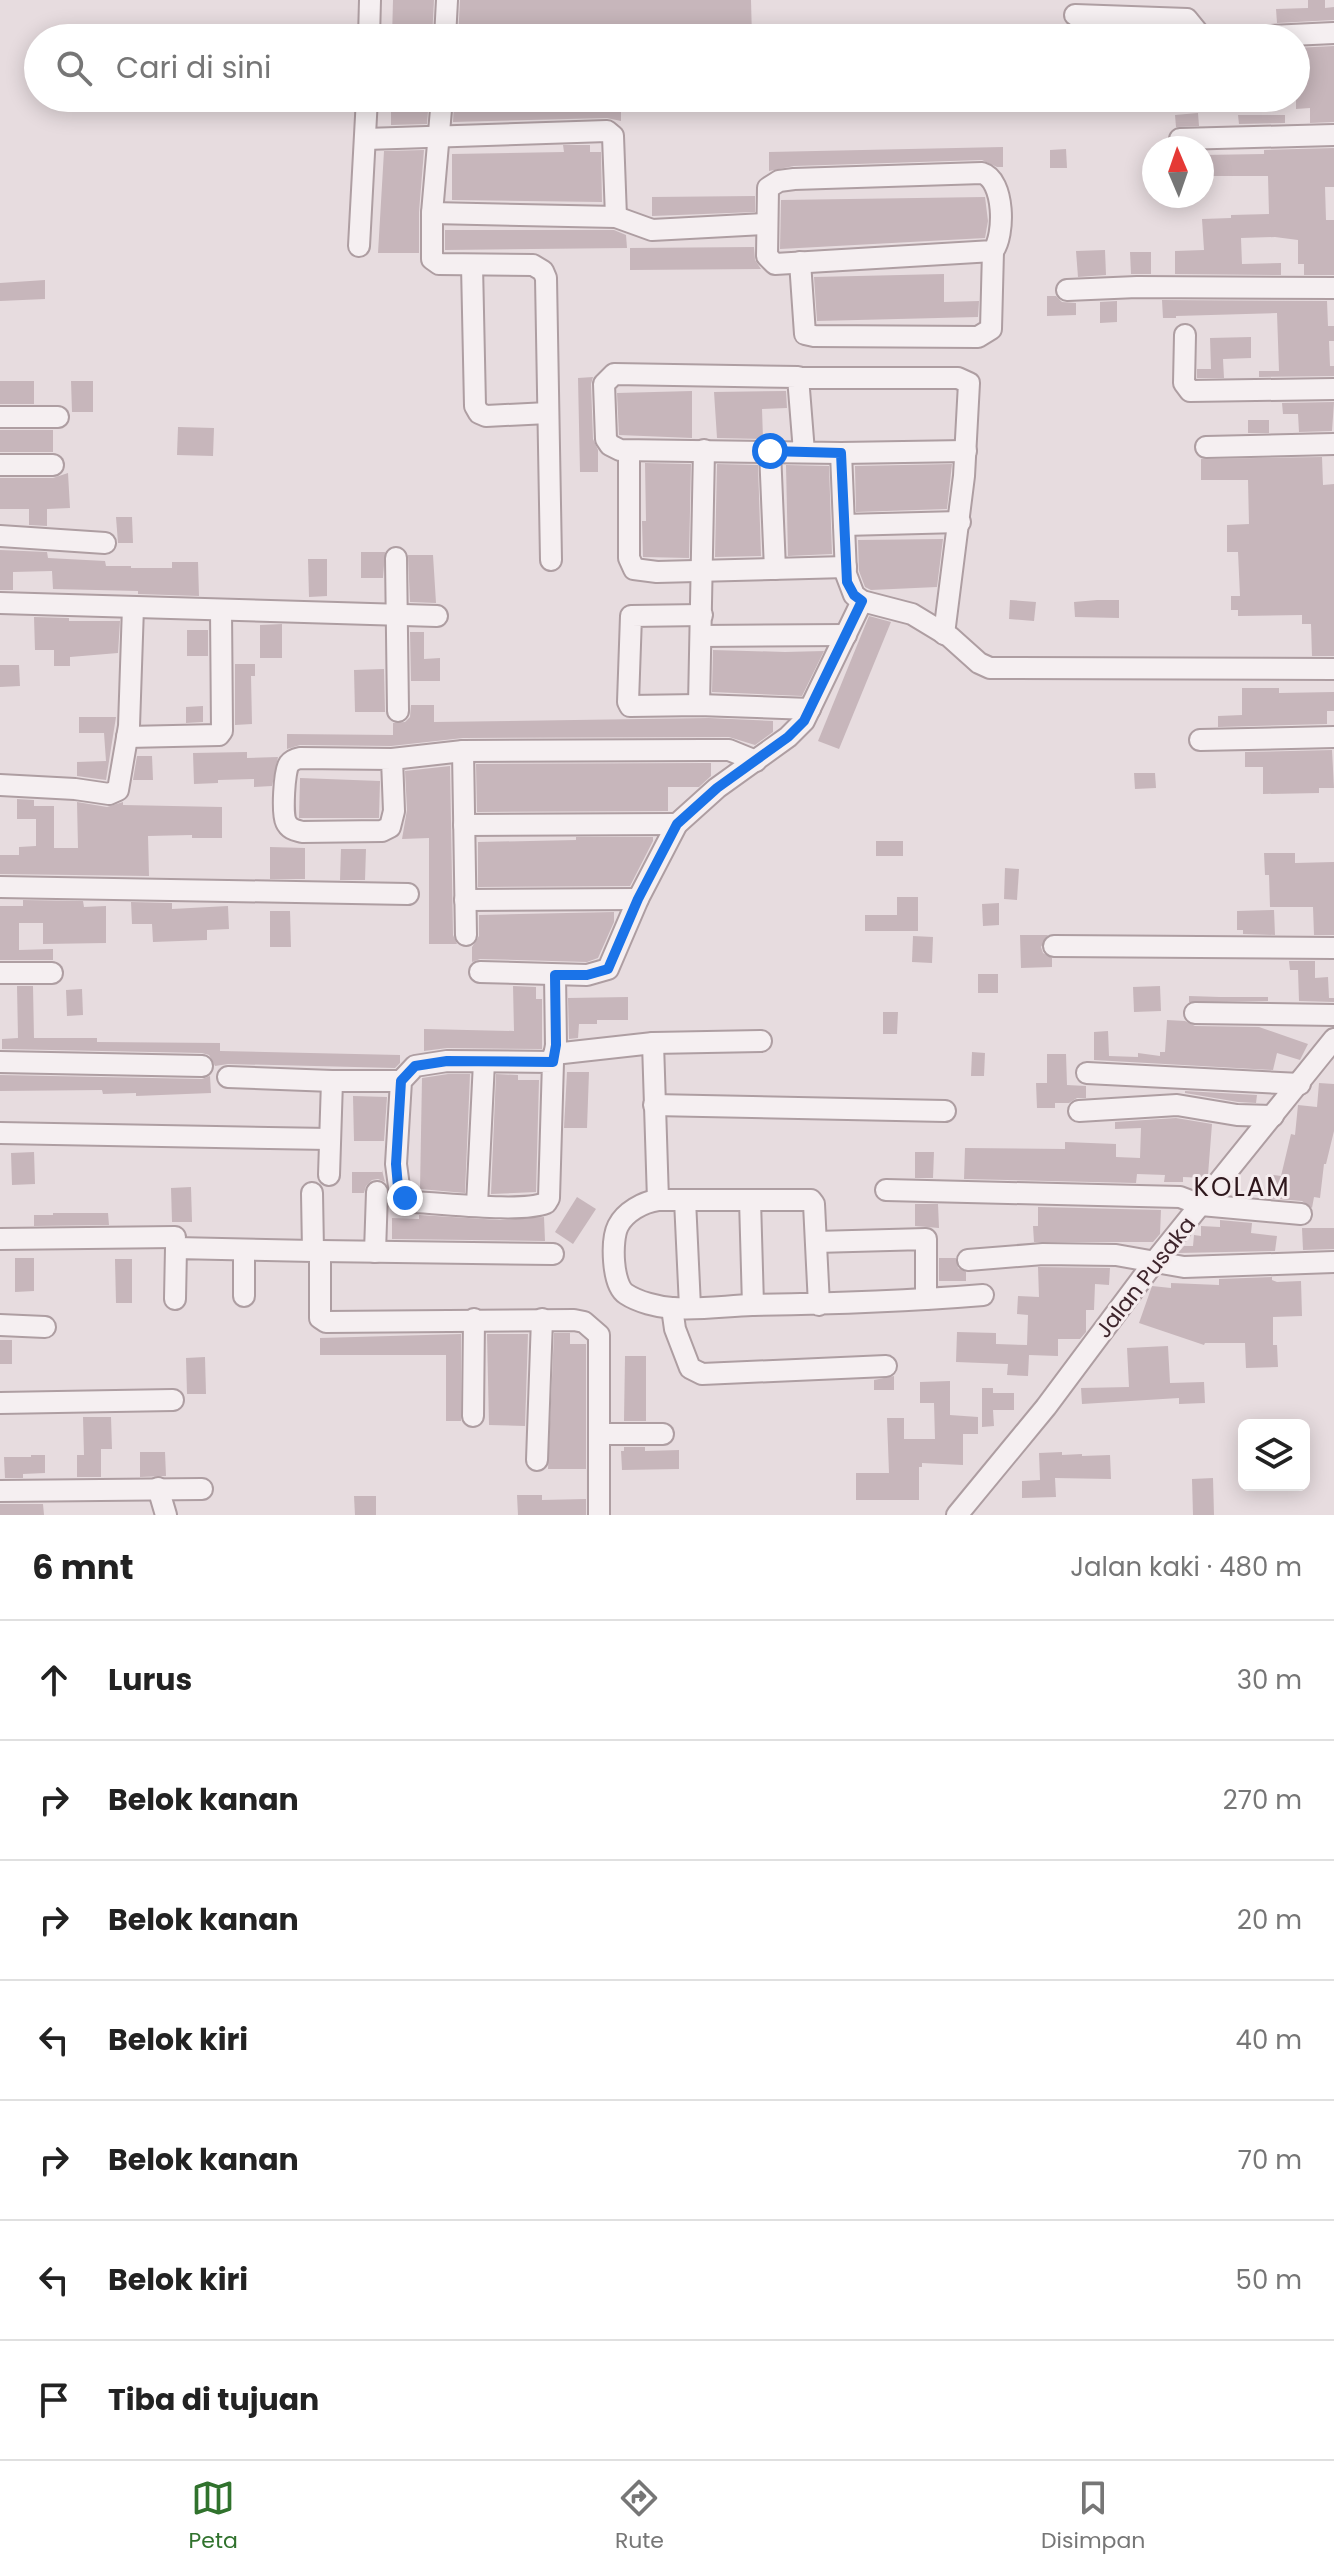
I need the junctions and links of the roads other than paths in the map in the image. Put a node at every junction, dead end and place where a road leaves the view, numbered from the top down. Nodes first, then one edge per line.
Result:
1 (370, 0) edge
2 (447, 0) edge
3 (1075, 15) dead end
4 (369, 24) edge
5 (446, 24) edge
6 (1191, 24) edge
7 (1334, 33) edge
8 (1310, 34) edge
9 (367, 112) edge
10 (442, 112) edge
11 (1334, 135) edge
12 (441, 136) junction
13 (1214, 138) edge
14 (366, 139) junction
15 (432, 213) junction
16 (616, 217) junction
17 (766, 224) junction
18 (359, 246) dead end
19 (993, 251) junction
20 (800, 262) junction
21 (472, 265) junction
22 (1334, 288) edge
23 (1067, 290) dead end
24 (1185, 335) dead end
25 (799, 378) junction
26 (1334, 389) edge
27 (548, 413) junction
28 (0, 417) edge
29 (58, 417) dead end
30 (1334, 444) edge
31 (1206, 447) dead end
32 (704, 450) junction
33 (770, 451) junction
34 (966, 451) junction
35 (629, 452) junction
36 (804, 452) junction
37 (841, 453) junction
38 (0, 465) edge
39 (53, 465) dead end
40 (960, 522) junction
41 (844, 525) junction
42 (0, 536) edge
43 (105, 543) dead end
44 (396, 558) dead end
45 (551, 560) dead end
46 (846, 567) junction
47 (775, 569) junction
48 (703, 571) junction
49 (862, 601) junction
50 (0, 603) edge
51 (133, 607) junction
52 (221, 610) junction
53 (397, 616) junction
54 (437, 616) dead end
55 (702, 625) junction
56 (944, 634) junction
57 (846, 635) junction
58 (1334, 669) edge
59 (699, 705) junction
60 (810, 709) junction
61 (398, 711) dead end
62 (127, 737) junction
63 (1334, 737) edge
64 (1200, 740) dead end
65 (463, 751) junction
66 (392, 759) junction
67 (756, 761) junction
68 (0, 785) edge
69 (677, 824) junction
70 (464, 825) junction
71 (0, 887) edge
72 (408, 894) dead end
73 (638, 899) junction
74 (465, 900) junction
75 (466, 935) dead end
76 (1054, 946) dead end
77 (1334, 948) edge
78 (480, 972) dead end
79 (0, 973) edge
80 (52, 973) dead end
81 (555, 975) junction
82 (1195, 1013) dead end
83 (1334, 1015) edge
84 (1334, 1039) edge
85 (761, 1041) dead end
86 (653, 1043) junction
87 (554, 1058) junction
88 (0, 1062) edge
89 (484, 1062) junction
90 (202, 1066) dead end
91 (1087, 1073) dead end
92 (228, 1077) dead end
93 (332, 1081) junction
94 (401, 1081) junction
95 (1300, 1084) junction
96 (654, 1105) junction
97 (945, 1111) dead end
98 (1079, 1111) dead end
99 (1273, 1116) junction
100 (0, 1133) edge
101 (329, 1139) junction
102 (329, 1175) dead end
103 (886, 1190) dead end
104 (377, 1192) dead end
105 (312, 1193) dead end
106 (658, 1200) junction
107 (685, 1200) junction
108 (750, 1200) junction
109 (477, 1205) junction
110 (1201, 1205) junction
111 (1301, 1214) dead end
112 (175, 1237) dead end
113 (0, 1239) edge
114 (816, 1242) junction
115 (244, 1250) junction
116 (316, 1251) junction
117 (375, 1252) junction
118 (553, 1254) dead end
119 (968, 1260) dead end
120 (1155, 1261) junction
121 (1334, 1262) edge
122 (983, 1295) dead end
123 (244, 1296) dead end
124 (175, 1299) dead end
125 (926, 1299) junction
126 (753, 1305) junction
127 (819, 1305) junction
128 (681, 1308) junction
129 (474, 1319) junction
130 (542, 1319) junction
131 (0, 1325) edge
132 (45, 1327) dead end
133 (886, 1366) dead end
134 (173, 1400) dead end
135 (0, 1403) edge
136 (473, 1416) dead end
137 (599, 1434) junction
138 (663, 1434) dead end
139 (537, 1460) dead end
140 (158, 1488) junction
141 (202, 1489) dead end
142 (0, 1491) edge
143 (166, 1515) edge
144 (599, 1515) edge
145 (957, 1515) edge

1 - 4 street
2 - 5 street
3 - 6 street
7 - 8 street
9 - 14 street
10 - 12 street
11 - 13 street
12 - 14 street
12 - 15 street
12 - 16 street
14 - 18 street
15 - 16 street
15 - 21 street
16 - 17 street
17 - 19 street
17 - 20 street
19 - 20 street
19 - 20 street
21 - 27 street
21 - 27 street
22 - 23 street
24 - 26 street
25 - 34 street
25 - 35 street
25 - 36 street
27 - 45 street
28 - 29 street
30 - 31 street
32 - 33 street
32 - 35 street
32 - 48 street
33 - 36 street
33 - 47 street
34 - 37 street
34 - 40 street
35 - 48 street
36 - 37 street
37 - 41 street
38 - 39 street
40 - 41 street
40 - 56 street
41 - 46 street
42 - 43 street
44 - 53 street
46 - 47 street
46 - 49 street
47 - 48 street
48 - 55 street
49 - 56 street
49 - 57 street
50 - 51 street
51 - 52 street
51 - 62 street
52 - 53 street
52 - 62 street
53 - 54 street
53 - 61 street
55 - 57 street
55 - 59 street
55 - 59 street
56 - 58 street
57 - 60 street
59 - 60 street
60 - 67 street
62 - 68 street
63 - 64 street
65 - 66 street
65 - 67 street
65 - 70 street
66 - 66 street
67 - 69 street
69 - 70 street
69 - 73 street
70 - 74 street
71 - 72 street
73 - 74 street
73 - 81 street
74 - 75 street
76 - 77 street
78 - 81 street
79 - 80 street
81 - 87 street
82 - 83 street
84 - 95 street, Jalan Pusaka
85 - 86 street
86 - 87 street
86 - 96 street
87 - 89 street
87 - 109 street
88 - 90 street
89 - 94 street
89 - 109 street
91 - 95 street
92 - 93 street
93 - 94 street
93 - 101 street
94 - 109 street
95 - 99 street, Jalan Pusaka
96 - 97 street
96 - 106 street
98 - 99 street
99 - 110 street, Jalan Pusaka
100 - 101 street
101 - 102 street
103 - 110 street
104 - 117 street
105 - 116 street
106 - 107 street
106 - 128 street
107 - 108 street
107 - 128 street
108 - 114 street
108 - 126 street
110 - 111 street
110 - 120 street, Jalan Pusaka
112 - 113 street
114 - 125 street
114 - 127 street
115 - 116 street
115 - 123 street
115 - 124 street
116 - 117 street
116 - 129 street
117 - 118 street
119 - 120 street
120 - 121 street
120 - 145 street, Jalan Pusaka
122 - 125 street
125 - 127 street
126 - 127 street
126 - 128 street
128 - 133 street
129 - 130 street
129 - 136 street
130 - 137 street
130 - 139 street
131 - 132 street
134 - 135 street
137 - 138 street
137 - 144 street
140 - 141 street
140 - 142 street
140 - 143 street

